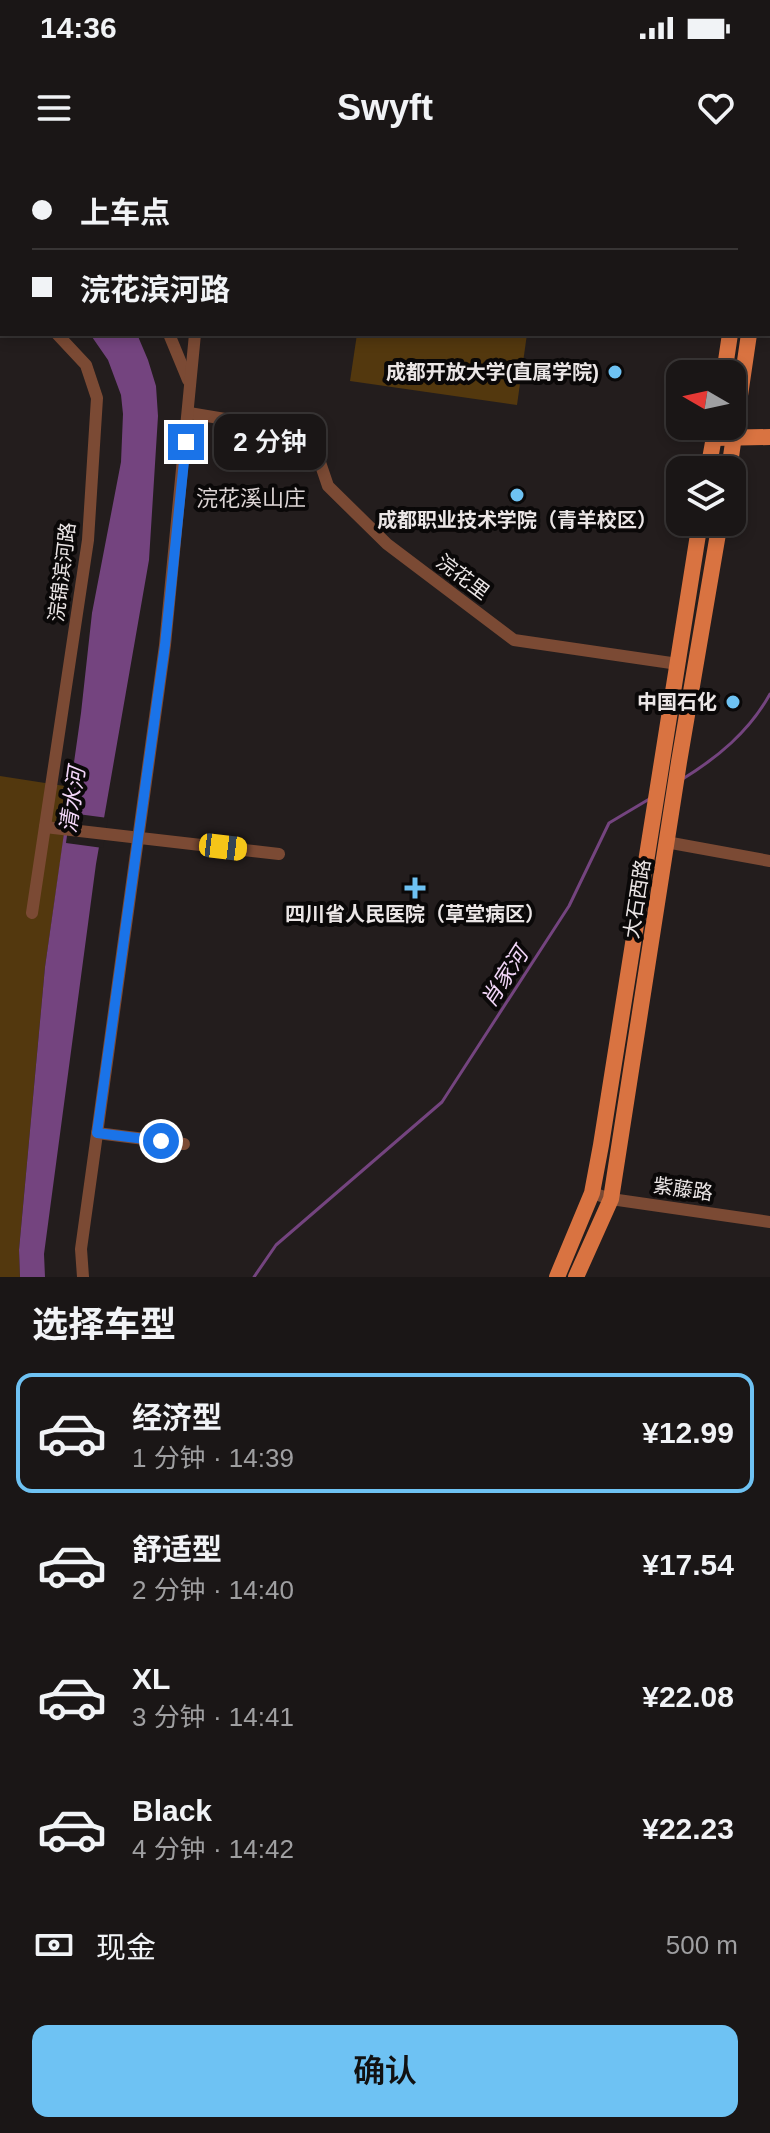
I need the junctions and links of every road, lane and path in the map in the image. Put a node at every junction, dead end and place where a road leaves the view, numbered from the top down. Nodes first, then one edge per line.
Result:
1 (59, 336) edge
2 (170, 336) edge
3 (195, 336) edge
4 (730, 336) edge
5 (749, 336) edge
6 (726, 360) edge
7 (745, 360) edge
8 (190, 387) junction
9 (189, 413) junction
10 (770, 437) edge
11 (746, 438) edge
12 (698, 536) edge
13 (718, 536) edge
14 (678, 664) junction
15 (45, 827) junction
16 (138, 836) junction
17 (666, 842) junction
18 (279, 854) dead end
19 (770, 861) edge
20 (32, 913) dead end
21 (97, 1133) junction
22 (184, 1144) dead end
23 (592, 1193) junction
24 (611, 1199) junction
25 (770, 1222) edge
26 (83, 1277) edge
27 (557, 1277) edge
28 (576, 1277) edge

1 - 15 street, 浣锦滨河路
2 - 8 street
3 - 8 street
4 - 6 main road
5 - 7 main road
8 - 9 street
9 - 14 street, 浣花里
9 - 16 street
10 - 11 main road
12 - 14 main road, 大石西路
13 - 17 main road, 大石西路
14 - 23 main road, 大石西路
15 - 16 street
15 - 20 street, 浣锦滨河路
16 - 18 street
16 - 21 street
17 - 19 street
17 - 24 main road, 大石西路
21 - 22 street
21 - 26 street
23 - 24 street, 紫藤路
23 - 27 main road, 大石西路
24 - 25 street, 紫藤路
24 - 28 main road, 大石西路

